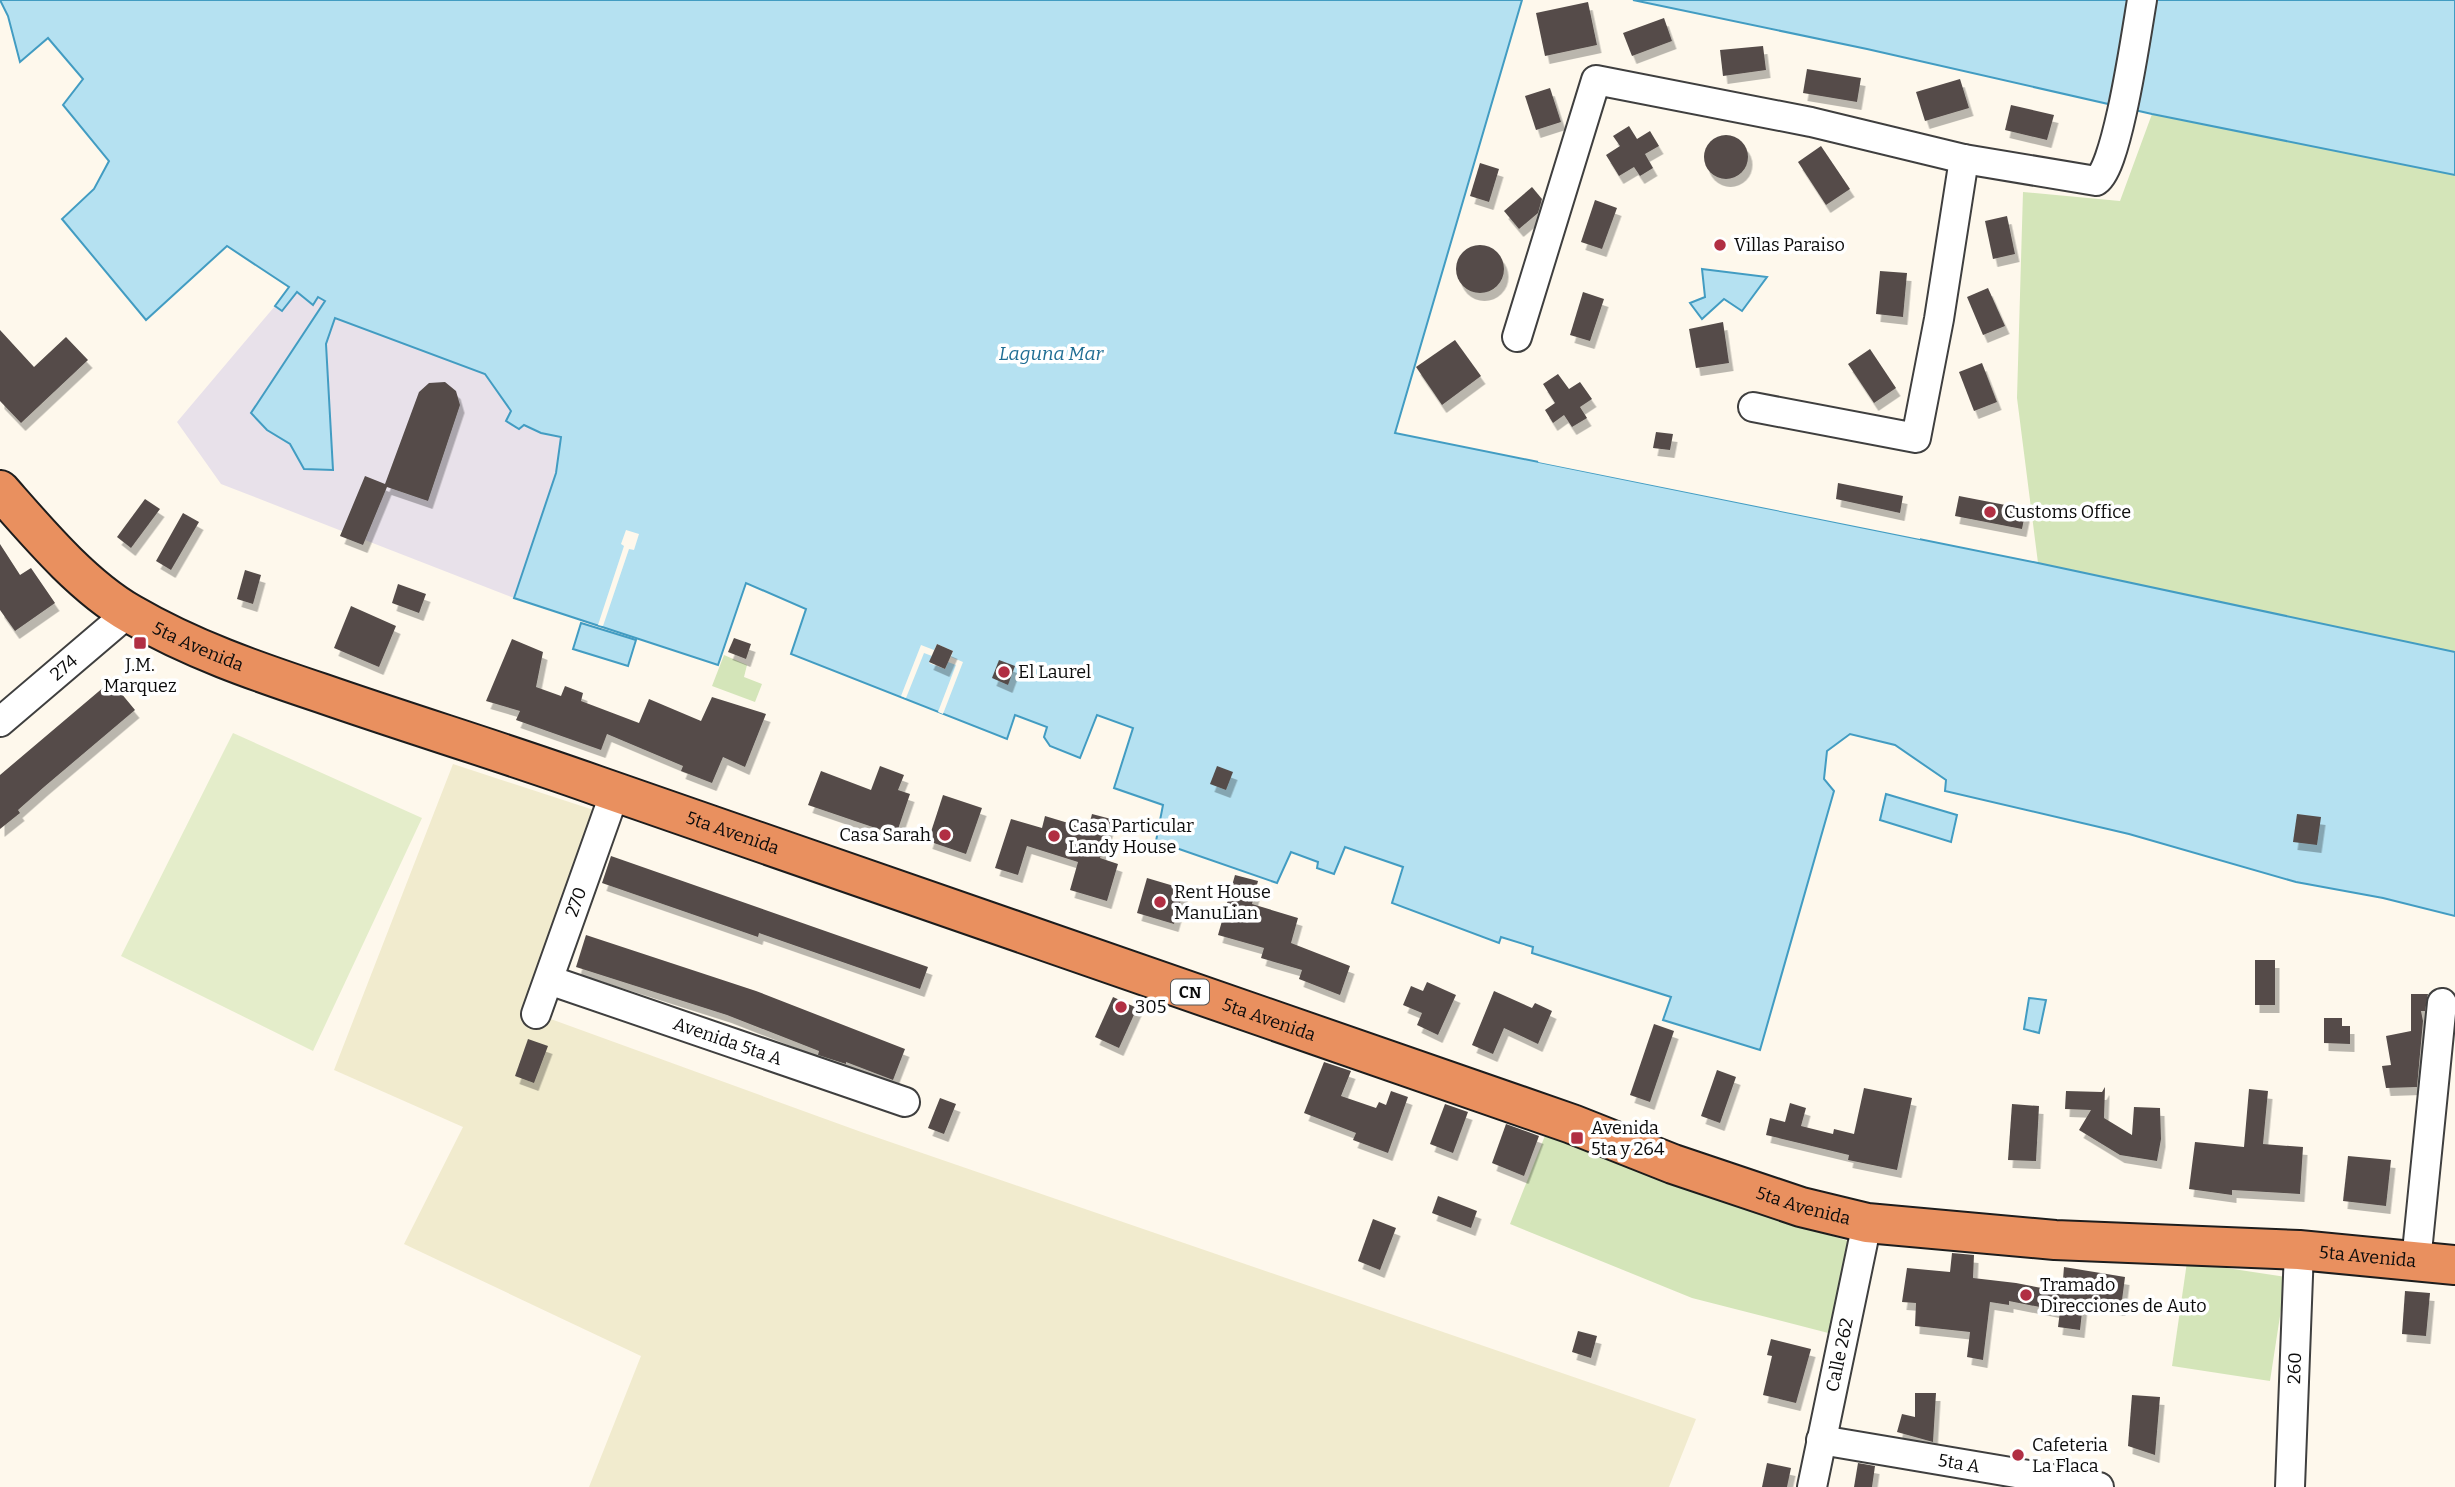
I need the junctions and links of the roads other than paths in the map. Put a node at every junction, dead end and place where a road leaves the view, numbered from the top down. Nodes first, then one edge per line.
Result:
1 (2142, 0) edge
2 (1964, 159) junction
3 (1517, 337) dead end
4 (1753, 407) dead end
5 (0, 490) edge
6 (128, 613) junction
7 (0, 722) edge
8 (615, 792) junction
9 (549, 980) junction
10 (2442, 1003) dead end
11 (536, 1014) dead end
12 (905, 1102) dead end
13 (1867, 1223) junction
14 (2299, 1250) junction
15 (2416, 1262) junction
16 (2455, 1265) edge
17 (1821, 1440) junction
18 (1812, 1487) edge
19 (2099, 1487) edge
20 (2290, 1487) edge

1 - 2 street
2 - 3 street
2 - 4 street
5 - 6 highway, 5ta Avenida / CN
6 - 7 street, 274
6 - 8 highway, 5ta Avenida / CN
8 - 9 street, 270
8 - 13 highway, 5ta Avenida / CN
9 - 11 street, 270
9 - 12 street, Avenida 5ta A
10 - 15 street
13 - 14 highway, 5ta Avenida / CN
13 - 17 street, Calle 262
14 - 15 highway, 5ta Avenida / CN
14 - 20 street, 260
15 - 16 highway, 5ta Avenida / CN
17 - 18 street, Calle 262
17 - 19 street, 5ta A

